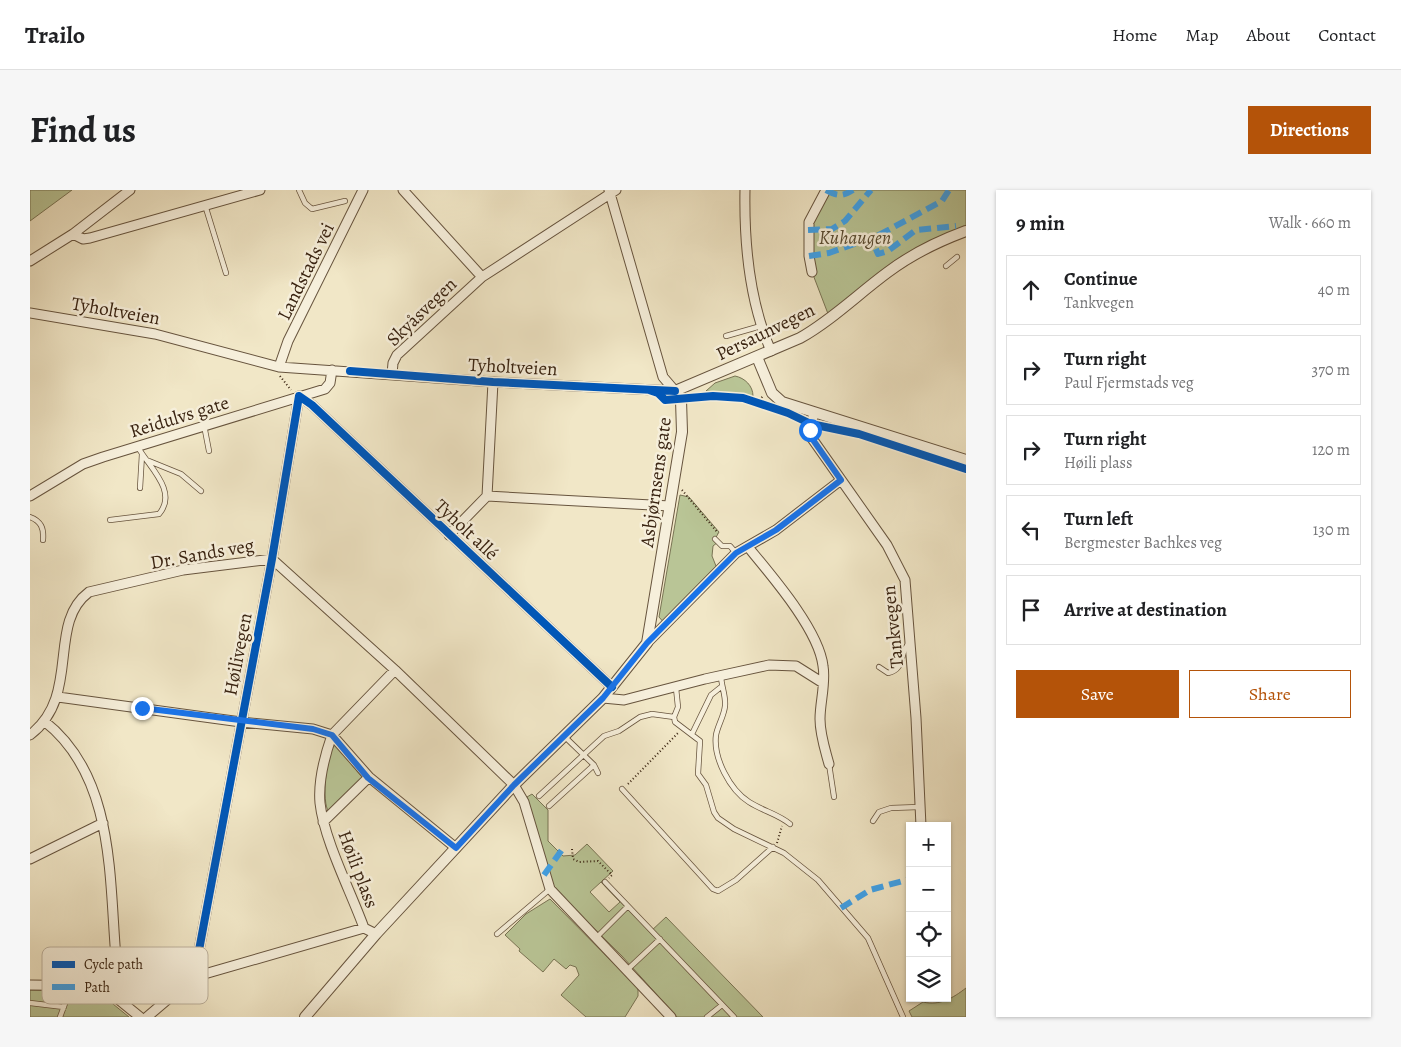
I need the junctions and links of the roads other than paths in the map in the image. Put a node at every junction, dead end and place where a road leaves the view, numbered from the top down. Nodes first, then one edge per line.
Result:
1 (130, 190) edge
2 (256, 190) edge
3 (299, 190) edge
4 (363, 190) edge
5 (403, 190) edge
6 (745, 190) edge
7 (826, 190) edge
8 (612, 191) edge
9 (345, 201) dead end
10 (205, 205) junction
11 (966, 231) edge
12 (73, 234) junction
13 (957, 257) dead end
14 (30, 262) edge
15 (946, 266) dead end
16 (812, 272) dead end
17 (226, 273) dead end
18 (482, 277) junction
19 (30, 313) edge
20 (761, 326) junction
21 (726, 336) dead end
22 (770, 351) junction
23 (757, 357) junction
24 (276, 366) junction
25 (332, 370) junction
26 (392, 374) junction
27 (493, 382) junction
28 (675, 391) junction
29 (295, 394) junction
30 (814, 413) junction
31 (204, 424) junction
32 (140, 450) junction
33 (208, 451) dead end
34 (147, 460) junction
35 (966, 460) edge
36 (841, 480) junction
37 (140, 488) dead end
38 (201, 491) dead end
39 (30, 496) edge
40 (487, 496) junction
41 (670, 506) junction
42 (30, 517) edge
43 (110, 520) dead end
44 (448, 535) junction
45 (715, 539) road end
46 (43, 540) dead end
47 (748, 547) junction
48 (736, 553) junction
49 (272, 559) junction
50 (910, 642) junction
51 (647, 643) junction
52 (878, 667) dead end
53 (394, 670) junction
54 (721, 675) junction
55 (823, 684) junction
56 (612, 687) junction
57 (721, 687) junction
58 (676, 688) junction
59 (58, 697) junction
60 (603, 698) junction
61 (674, 717) junction
62 (44, 721) junction
63 (241, 722) junction
64 (692, 734) junction
65 (30, 735) edge
66 (332, 735) junction
67 (564, 736) junction
68 (583, 756) junction
69 (829, 764) joint
70 (594, 765) junction
71 (598, 773) dead end
72 (368, 778) junction
73 (514, 785) junction
74 (622, 789) road end
75 (539, 796) dead end
76 (834, 796) dead end
77 (549, 806) dead end
78 (921, 807) junction
79 (873, 821) dead end
80 (323, 822) junction
81 (921, 822) edge
82 (103, 823) junction
83 (790, 824) dead end
84 (775, 845) junction
85 (456, 848) junction
86 (30, 859) edge
87 (605, 882) road end
88 (550, 890) junction
89 (628, 906) junction
90 (364, 928) junction
91 (376, 934) junction
92 (497, 934) dead end
93 (596, 938) junction
94 (660, 940) junction
95 (115, 947) edge
96 (198, 947) edge
97 (627, 970) junction
98 (208, 974) edge
99 (30, 1003) edge
100 (66, 1004) edge
101 (124, 1004) edge
102 (162, 1004) edge
103 (722, 1005) junction
104 (64, 1008) junction
105 (60, 1017) edge
106 (140, 1017) edge
107 (147, 1017) edge
108 (304, 1017) edge
109 (671, 1017) edge
110 (707, 1017) edge
111 (734, 1017) edge
112 (903, 1017) edge

1 - 12 street
2 - 10 street
3 - 9 lane
4 - 24 street, Landstads vei
5 - 18 street, Skyåsvegen
6 - 20 street
7 - 16 street
8 - 18 street, Skyåsvegen
8 - 28 street, Asbjørnsens gate
10 - 12 street
10 - 17 lane
11 - 22 street, Persaunvegen
12 - 14 street
13 - 15 lane
18 - 26 street, Skyåsvegen
19 - 24 street, Tyholtveien
20 - 21 lane
20 - 22 street
22 - 23 street, Persaunvegen
23 - 28 street, Persaunvegen
23 - 30 street
24 - 25 street, Tyholtveien
25 - 26 street, Tyholtveien
25 - 29 street, Reidulvs gate
26 - 27 street, Tyholtveien
27 - 28 street, Tyholtveien
27 - 40 street, Tyholtveien
28 - 41 street, Asbjørnsens gate
29 - 31 street, Reidulvs gate
29 - 44 street, Tyholt allé
29 - 49 street, Høilivegen
30 - 35 street
30 - 36 street, Tankvegen
31 - 32 street, Reidulvs gate
31 - 33 lane
32 - 34 lane
32 - 37 lane
32 - 39 street, Reidulvs gate
34 - 38 lane
34 - 43 lane
36 - 47 street
36 - 50 street, Tankvegen
40 - 41 street
40 - 44 street
41 - 51 street, Asbjørnsens gate
42 - 46 lane
44 - 56 street, Tyholt allé
45 - 48 lane
47 - 48 street
47 - 55 street
48 - 51 street
49 - 53 street, Dr. Sands veg
49 - 59 street, Dr. Sands veg
49 - 63 street, Høilivegen
50 - 52 lane
50 - 78 street, Tankvegen
51 - 56 street
53 - 66 street
53 - 73 street, Dr. Sands veg
54 - 55 street
54 - 57 lane
54 - 58 street
55 - 69 street
56 - 60 street
57 - 64 lane
57 - 83 lane
58 - 60 street
58 - 61 lane
59 - 62 street, Dr. Sands veg
59 - 63 street
60 - 67 street
61 - 64 lane
61 - 68 lane
62 - 65 street, Dr. Sands veg
62 - 82 street
63 - 66 street
63 - 96 street, Høilivegen
64 - 84 lane
66 - 72 street
66 - 80 street, Høili plass
67 - 68 lane
67 - 73 street
68 - 70 lane
68 - 75 lane
69 - 76 lane
70 - 71 lane
70 - 77 lane
72 - 80 street, Høili plass
72 - 85 street
73 - 85 street
73 - 88 street, Dr. Sands veg
74 - 84 lane
78 - 79 lane
78 - 81 street, Tankvegen
80 - 90 street, Høili plass
82 - 86 street
82 - 95 street
84 - 112 lane
85 - 91 street
87 - 89 lane
88 - 92 lane
88 - 93 street
89 - 93 lane
89 - 94 lane
90 - 91 street
90 - 98 street
91 - 108 street
93 - 97 street
94 - 97 lane
94 - 103 lane
97 - 109 street
99 - 104 lane
100 - 104 lane
101 - 106 street
102 - 107 street
103 - 110 lane
103 - 111 lane
104 - 105 lane

